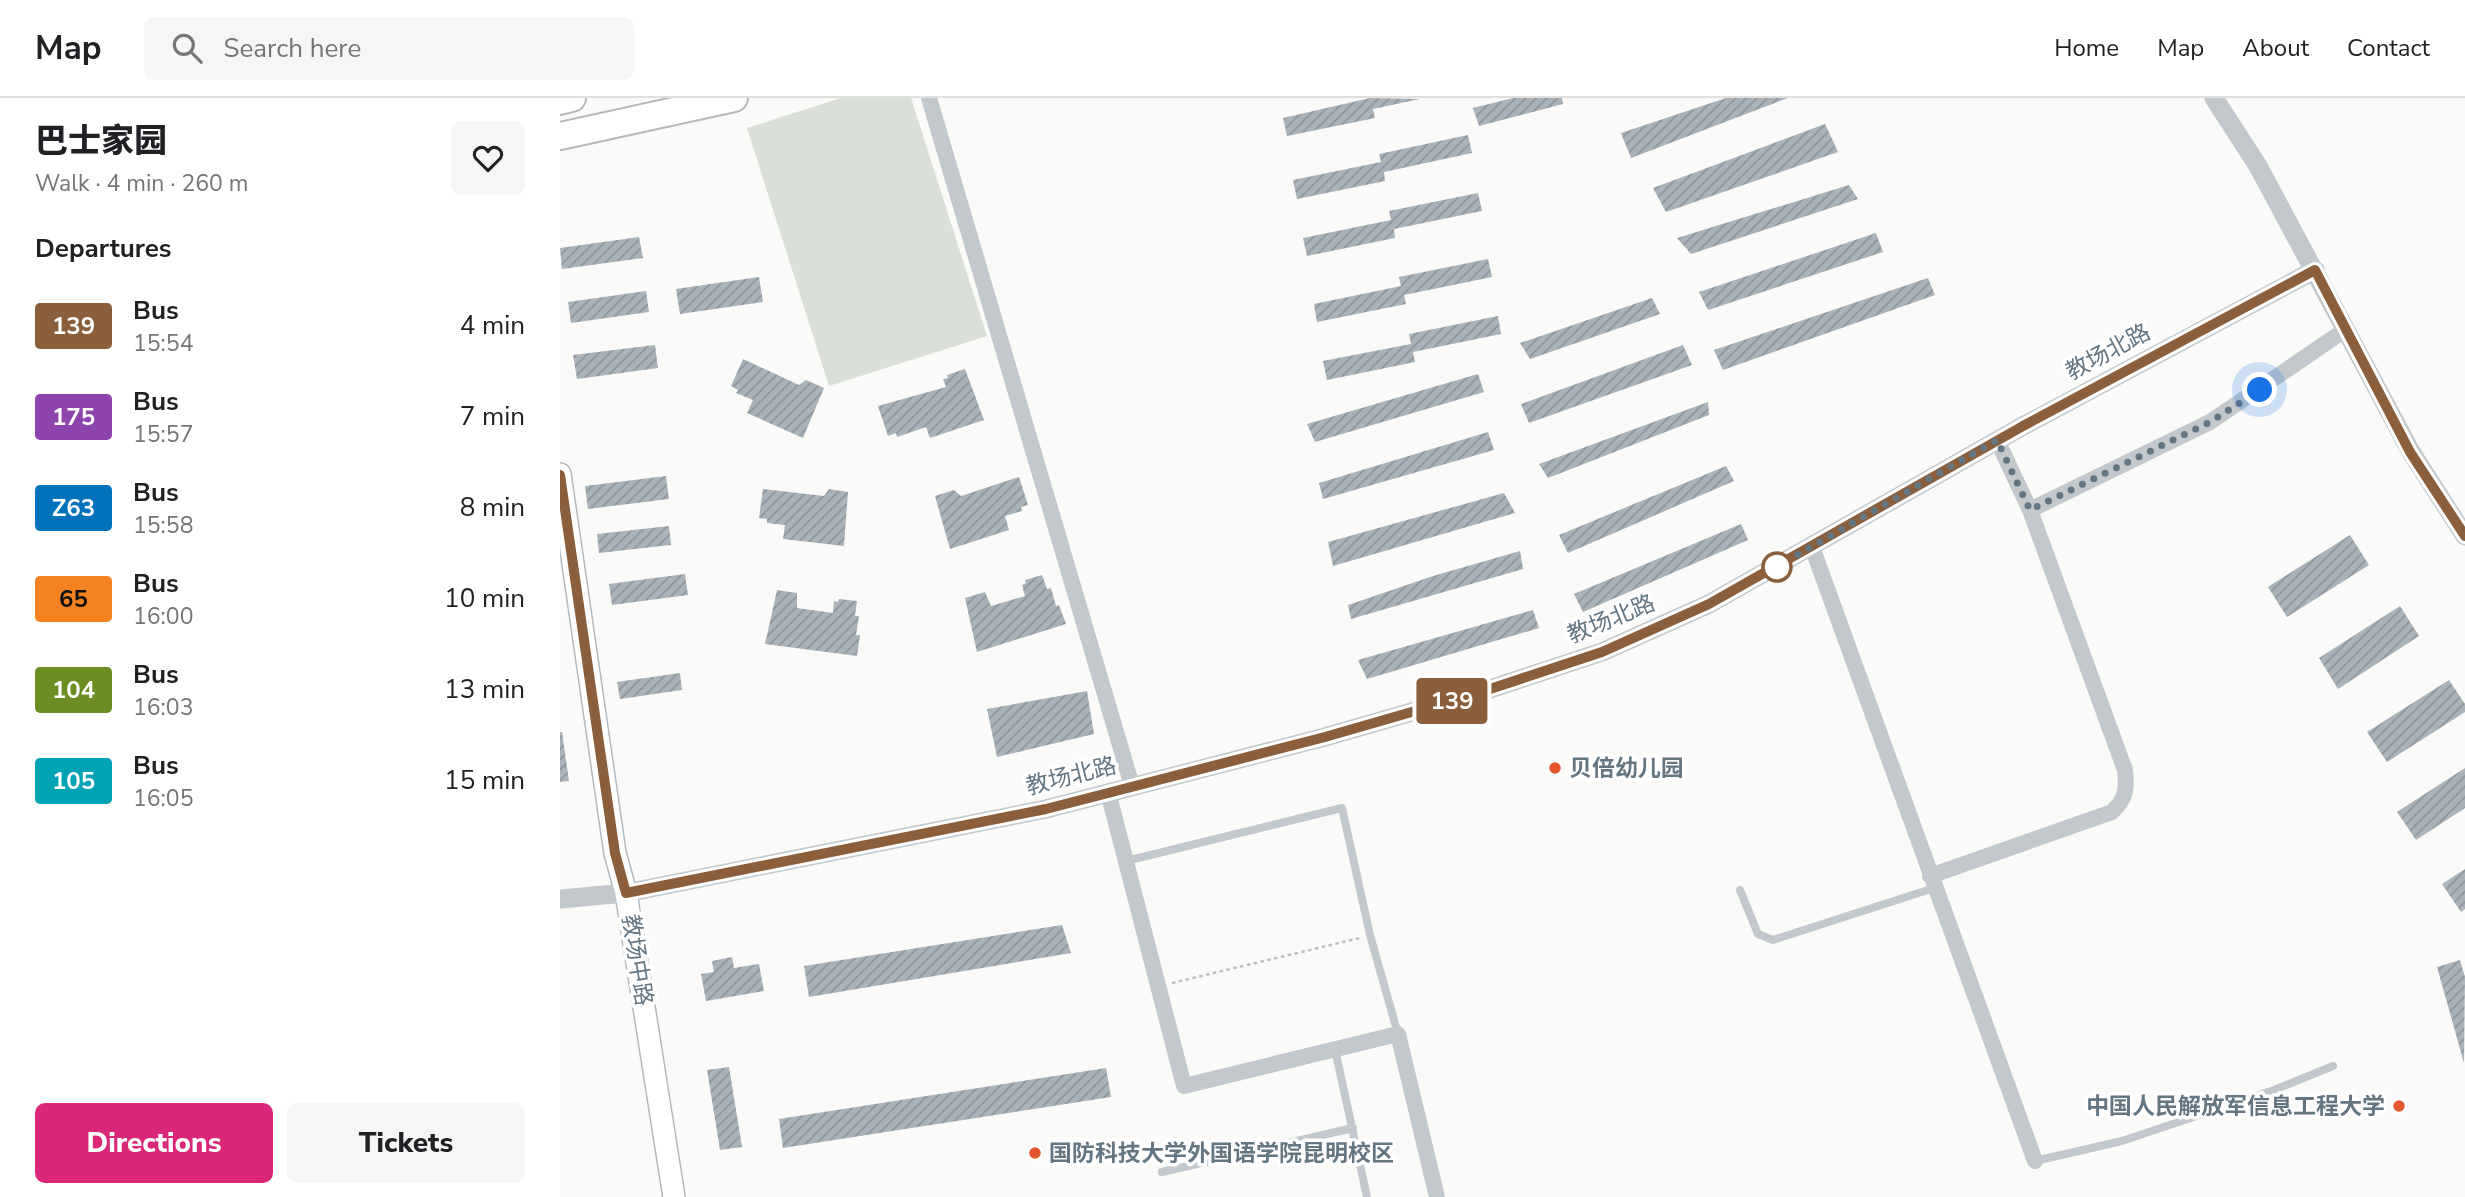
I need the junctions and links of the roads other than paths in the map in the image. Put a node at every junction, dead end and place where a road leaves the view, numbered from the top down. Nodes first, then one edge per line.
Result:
1 (572, 98) edge
2 (734, 98) edge
3 (929, 98) edge
4 (2214, 98) edge
5 (560, 101) edge
6 (560, 136) edge
7 (2315, 270) junction
8 (2346, 330) junction
9 (1997, 440) junction
10 (560, 474) edge
11 (2030, 510) junction
12 (2465, 536) edge
13 (1812, 547) junction
14 (1132, 786) junction
15 (1108, 792) junction
16 (1126, 861) junction
17 (1932, 882) junction
18 (1740, 890) dead end
19 (626, 893) junction
20 (560, 900) edge
21 (1398, 1034) junction
22 (1335, 1049) junction
23 (2333, 1066) dead end
24 (1353, 1128) junction
25 (2035, 1161) joint
26 (1162, 1172) dead end
27 (674, 1197) edge
28 (1367, 1197) edge
29 (1437, 1197) edge

1 - 5 highway
2 - 6 highway
3 - 14 street
4 - 7 street
7 - 8 street
7 - 9 street, 教场北路
8 - 11 street
8 - 12 street
9 - 11 street
9 - 13 street, 教场北路
10 - 19 main road, 教场中路
11 - 17 street
13 - 14 street, 教场北路
13 - 17 street
14 - 15 street, 教场北路
15 - 16 street
15 - 19 street, 教场北路
16 - 21 lane
16 - 22 street
17 - 18 lane
17 - 25 street
19 - 20 street, 教场北路
19 - 27 main road, 教场中路
21 - 22 street
21 - 29 street
22 - 24 lane
23 - 25 lane
24 - 26 lane
24 - 28 lane

